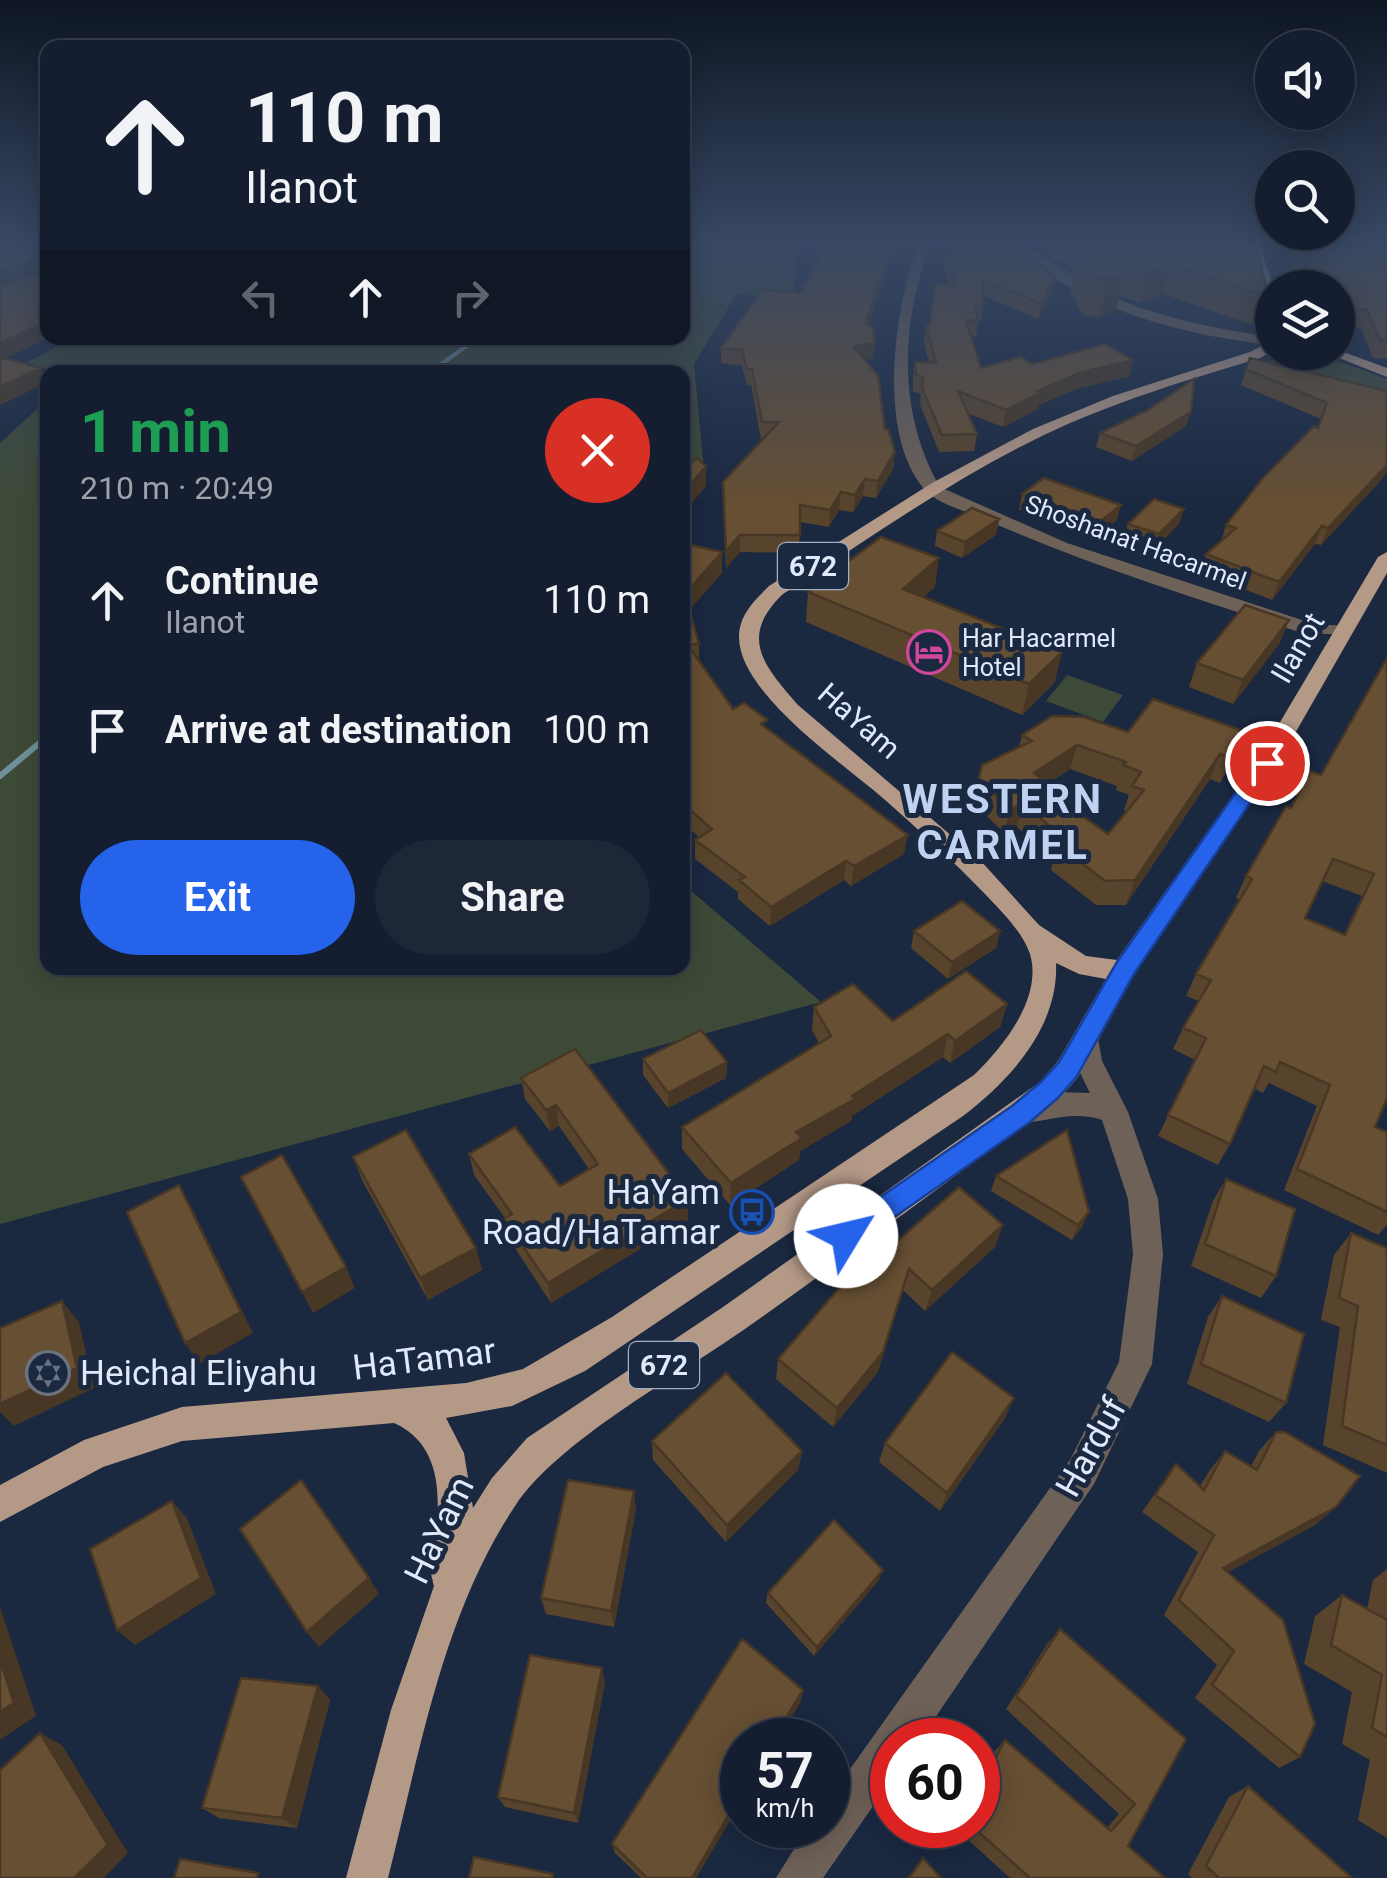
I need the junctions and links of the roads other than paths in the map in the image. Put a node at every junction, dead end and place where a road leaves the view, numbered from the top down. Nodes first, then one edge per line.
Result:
1 (906, 330) edge
2 (1196, 330) edge
3 (1255, 343) edge
4 (1255, 353) edge
5 (1242, 360) junction
6 (1355, 361) edge
7 (1255, 363) edge
8 (1387, 373) edge
9 (934, 490) junction
10 (1387, 557) edge
11 (1342, 630) junction
12 (1030, 926) junction
13 (1126, 968) junction
14 (1087, 1034) junction
15 (1114, 1112) junction
16 (1021, 1114) junction
17 (392, 1406) junction
18 (0, 1504) edge
19 (438, 1622) junction
20 (911, 1718) edge
21 (870, 1776) edge
22 (367, 1878) edge
23 (797, 1878) edge

1 - 9 street
2 - 3 street
4 - 5 main road, HaYam / 672
5 - 7 street
5 - 9 main road, HaYam / 672
6 - 8 main road
9 - 11 street, Shoshanat Hacarmel
9 - 12 main road, HaYam / 672
10 - 11 main road, Ilanot / 672
11 - 13 main road, Ilanot / 672
12 - 13 main road
12 - 17 main road, HaTamar / 672
13 - 14 main road, HaYam / 672
14 - 15 street, Harduf
14 - 16 main road, HaYam / 672
15 - 16 street
15 - 20 street, Harduf
16 - 19 main road, HaYam / 672
17 - 18 main road, HaTamar / 672
17 - 19 main road
19 - 22 main road, HaYam / 672
21 - 23 street, Harduf

